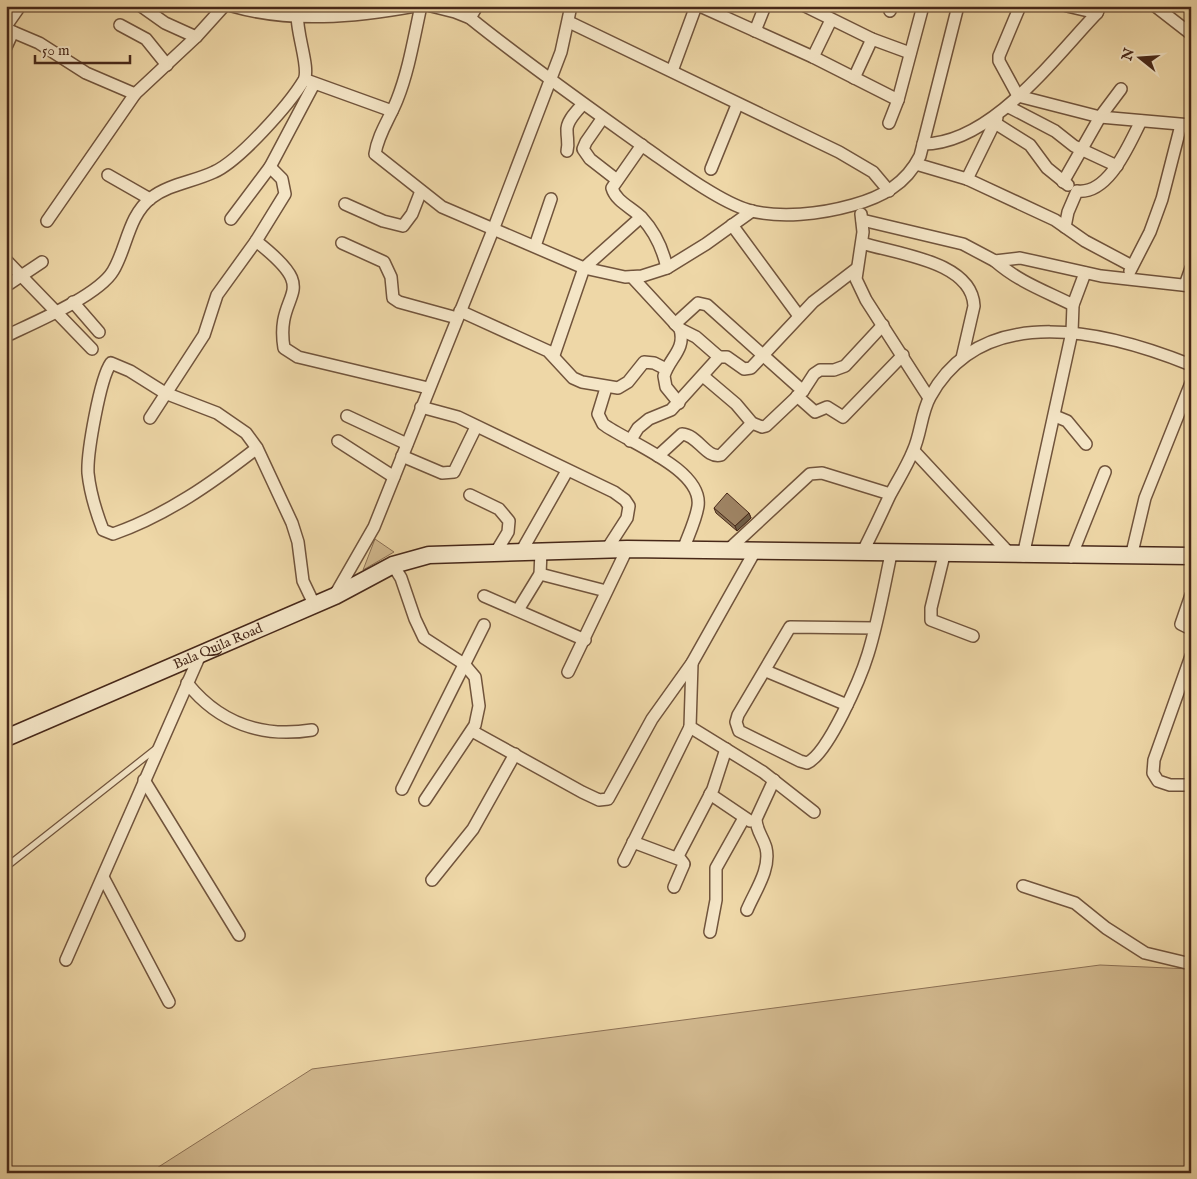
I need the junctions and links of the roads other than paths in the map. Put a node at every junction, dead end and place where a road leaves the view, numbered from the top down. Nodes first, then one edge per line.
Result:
1 (20, 6) edge
2 (141, 6) edge
3 (224, 6) edge
4 (232, 6) edge
5 (415, 6) edge
6 (421, 6) edge
7 (431, 6) edge
8 (477, 6) edge
9 (571, 6) edge
10 (696, 6) edge
11 (700, 6) edge
12 (765, 6) edge
13 (805, 6) edge
14 (923, 6) edge
15 (958, 6) edge
16 (1020, 6) edge
17 (1067, 6) edge
18 (1155, 6) edge
19 (378, 10) edge
20 (1098, 10) edge
21 (296, 11) edge
22 (324, 11) edge
23 (470, 18) junction
24 (830, 20) junction
25 (569, 22) junction
26 (120, 25) dead end
27 (8, 29) edge
28 (755, 31) junction
29 (1191, 34) edge
30 (196, 37) junction
31 (872, 39) junction
32 (6, 47) edge
33 (910, 53) junction
34 (813, 57) junction
35 (167, 65) junction
36 (672, 72) junction
37 (552, 78) junction
38 (854, 78) junction
39 (310, 81) junction
40 (1121, 89) dead end
41 (135, 94) junction
42 (1018, 96) junction
43 (898, 100) junction
44 (583, 104) junction
45 (737, 105) junction
46 (1008, 107) junction
47 (392, 111) junction
48 (1100, 117) junction
49 (602, 118) junction
50 (997, 119) junction
51 (1141, 121) junction
52 (889, 123) dead end
53 (1186, 125) edge
54 (923, 144) junction
55 (642, 145) junction
56 (1080, 149) junction
57 (567, 151) dead end
58 (916, 164) junction
59 (1117, 166) junction
60 (270, 167) junction
61 (711, 169) dead end
62 (108, 175) dead end
63 (967, 178) junction
64 (617, 180) junction
65 (1063, 182) junction
66 (421, 191) junction
67 (889, 192) junction
68 (1077, 192) junction
69 (150, 198) junction
70 (551, 199) dead end
71 (860, 203) junction
72 (345, 204) dead end
73 (752, 211) junction
74 (642, 217) junction
75 (231, 219) dead end
76 (862, 220) junction
77 (47, 221) dead end
78 (732, 226) junction
79 (1065, 227) junction
80 (493, 230) junction
81 (256, 241) junction
82 (342, 243) dead end
83 (862, 243) junction
84 (535, 246) junction
85 (6, 260) edge
86 (995, 261) junction
87 (42, 262) dead end
88 (1132, 266) junction
89 (584, 268) junction
90 (668, 268) junction
91 (1191, 268) edge
92 (856, 269) junction
93 (1085, 273) junction
94 (21, 275) junction
95 (632, 278) junction
96 (1126, 278) junction
97 (1188, 285) edge
98 (6, 286) edge
99 (73, 302) junction
100 (1073, 305) junction
101 (58, 312) junction
102 (458, 314) junction
103 (799, 316) junction
104 (883, 325) junction
105 (677, 327) junction
106 (99, 332) dead end
107 (1072, 332) junction
108 (7, 335) edge
109 (92, 348) dead end
110 (762, 354) junction
111 (902, 354) junction
112 (554, 355) junction
113 (719, 357) junction
114 (962, 358) junction
115 (1191, 365) edge
116 (666, 369) junction
117 (703, 376) junction
118 (1191, 383) edge
119 (428, 388) junction
120 (606, 388) junction
121 (165, 393) junction
122 (800, 393) junction
123 (930, 398) junction
124 (679, 402) junction
125 (422, 407) junction
126 (347, 416) dead end
127 (1055, 416) junction
128 (150, 418) dead end
129 (752, 423) junction
130 (476, 426) junction
131 (338, 441) dead end
132 (630, 441) junction
133 (407, 444) junction
134 (1086, 444) dead end
135 (257, 448) junction
136 (914, 451) junction
137 (402, 456) junction
138 (658, 456) junction
139 (567, 471) junction
140 (1105, 472) dead end
141 (394, 477) junction
142 (470, 494) dead end
143 (890, 494) junction
144 (607, 549) junction
145 (627, 549) junction
146 (683, 550) junction
147 (727, 551) junction
148 (755, 551) junction
149 (496, 552) junction
150 (522, 552) junction
151 (542, 552) junction
152 (862, 553) junction
153 (891, 554) junction
154 (944, 555) junction
155 (1017, 555) junction
156 (1071, 556) junction
157 (1191, 556) edge
158 (1131, 557) junction
159 (393, 565) junction
160 (540, 574) junction
161 (606, 591) junction
162 (1191, 595) edge
163 (335, 596) junction
164 (484, 596) dead end
165 (314, 604) junction
166 (518, 610) junction
167 (484, 625) dead end
168 (874, 628) junction
169 (1191, 629) edge
170 (972, 636) dead end
171 (585, 640) junction
172 (200, 655) junction
173 (1191, 656) edge
174 (692, 663) junction
175 (464, 664) junction
176 (766, 670) junction
177 (568, 672) dead end
178 (187, 683) junction
179 (846, 705) junction
180 (690, 728) junction
181 (312, 730) dead end
182 (472, 731) junction
183 (6, 738) edge
184 (159, 745) junction
185 (726, 749) junction
186 (515, 754) junction
187 (144, 780) junction
188 (774, 780) junction
189 (1191, 785) edge
190 (402, 789) dead end
191 (710, 794) junction
192 (426, 800) dead end
193 (814, 812) dead end
194 (744, 818) junction
195 (756, 825) junction
196 (633, 842) junction
197 (677, 858) junction
198 (624, 861) dead end
199 (6, 867) edge
200 (103, 877) junction
201 (432, 880) dead end
202 (1023, 886) dead end
203 (674, 887) dead end
204 (747, 910) dead end
205 (710, 932) dead end
206 (239, 936) dead end
207 (66, 960) dead end
208 (1191, 964) edge
209 (169, 1002) dead end

1 - 27 street
2 - 30 street
3 - 30 street
4 - 21 street
5 - 19 street
6 - 47 street
7 - 23 street
8 - 23 street
9 - 25 street
10 - 36 street
11 - 28 street
12 - 28 street
13 - 24 street
14 - 33 street
15 - 54 street
16 - 42 street
17 - 20 street
18 - 29 street
19 - 22 street
20 - 42 street
21 - 22 street
21 - 39 street
23 - 37 street
24 - 31 street
24 - 34 street
25 - 36 street
25 - 37 street
26 - 35 street
27 - 32 street
27 - 41 street
28 - 34 street
30 - 35 street
31 - 33 street
31 - 38 street
33 - 43 street
34 - 38 street
35 - 41 street
36 - 45 street
37 - 44 street
37 - 80 street
38 - 43 street
39 - 47 street
39 - 60 street
39 - 69 street
40 - 48 street
41 - 77 street
42 - 46 street
42 - 48 street
43 - 52 street
44 - 49 street
44 - 57 street
45 - 61 street
45 - 67 street
46 - 50 street
46 - 56 street
47 - 66 street
48 - 51 street
48 - 56 street
49 - 55 street
49 - 64 street
50 - 54 street
50 - 63 street
50 - 65 street
51 - 53 street
51 - 59 street
53 - 88 street
54 - 58 street
55 - 64 street
55 - 73 street
56 - 59 street
56 - 65 street
58 - 63 street
58 - 67 street
59 - 68 street
60 - 75 street
60 - 81 street
62 - 69 street
63 - 79 street
64 - 74 street
65 - 68 street
66 - 72 street
66 - 80 street
67 - 71 street
68 - 79 street
69 - 99 street
70 - 84 street
71 - 73 street
71 - 76 street
73 - 78 street
74 - 89 street
74 - 90 street
76 - 83 street
76 - 86 street
78 - 90 street
78 - 103 street
79 - 88 street
80 - 84 street
80 - 102 street
81 - 119 street
81 - 121 street
82 - 102 street
83 - 92 street
83 - 114 street
84 - 89 street
85 - 94 street
86 - 93 street
86 - 100 street
87 - 94 street
88 - 96 street
89 - 95 street
89 - 112 street
90 - 95 street
91 - 97 street
92 - 103 street
92 - 104 street
93 - 96 street
93 - 100 street
94 - 98 street
94 - 101 street
95 - 105 street
96 - 97 street
99 - 101 street
99 - 106 street
100 - 107 street
101 - 108 street
101 - 109 street
102 - 112 street
102 - 119 street
103 - 110 street
104 - 111 street
104 - 122 street
105 - 110 street
105 - 113 street
105 - 116 street
107 - 114 street
107 - 115 street
107 - 127 street
110 - 113 street
110 - 122 street
111 - 122 street
111 - 123 street
112 - 120 street
113 - 117 street
114 - 123 street
116 - 120 street
116 - 124 street
117 - 124 street
117 - 129 street
118 - 158 street
119 - 125 street
120 - 132 street
121 - 128 street
121 - 135 street
121 - 135 street
122 - 129 street
123 - 136 street
124 - 132 street
125 - 130 street
125 - 133 street
126 - 133 street
127 - 134 street
127 - 155 street
129 - 138 street
130 - 137 street
130 - 139 street
131 - 141 street
132 - 138 street
133 - 137 street
135 - 165 street
136 - 143 street
136 - 155 street
137 - 141 street
138 - 146 street
139 - 144 street
139 - 150 street
140 - 156 street
141 - 163 street
142 - 149 street
143 - 147 street
143 - 152 street
144 - 145 street, Bala Quila Road
144 - 151 street, Bala Quila Road
145 - 146 street, Bala Quila Road
145 - 161 street
146 - 147 street, Bala Quila Road
147 - 148 street, Bala Quila Road
148 - 152 street, Bala Quila Road
148 - 174 street
149 - 150 street, Bala Quila Road
149 - 159 street, Bala Quila Road
150 - 151 street, Bala Quila Road
151 - 160 street
152 - 153 street, Bala Quila Road
153 - 154 street, Bala Quila Road
153 - 168 street
154 - 155 street, Bala Quila Road
154 - 170 street
155 - 156 street, Bala Quila Road
156 - 158 street, Bala Quila Road
157 - 158 street, Bala Quila Road
159 - 163 street, Bala Quila Road
159 - 175 street
160 - 161 street
160 - 166 street
161 - 171 street
162 - 169 street
163 - 165 street, Bala Quila Road
164 - 166 street
165 - 172 street, Bala Quila Road
166 - 171 street
167 - 175 street
168 - 176 street
168 - 179 street
171 - 177 street
172 - 178 street
172 - 183 street, Bala Quila Road
173 - 189 street
174 - 180 street
174 - 186 street
175 - 182 street
175 - 190 street
176 - 179 street
176 - 179 street
178 - 181 street
178 - 184 street
180 - 185 street
180 - 196 street
182 - 186 street
182 - 192 street
184 - 187 street
184 - 199 lane
185 - 188 street
185 - 191 street
186 - 201 street
187 - 200 street
187 - 206 street
188 - 193 street
188 - 195 street
191 - 194 street
191 - 197 street
194 - 195 street
194 - 205 street
195 - 204 street
196 - 197 street
196 - 198 street
197 - 203 street
200 - 207 street
200 - 209 street
202 - 208 street

